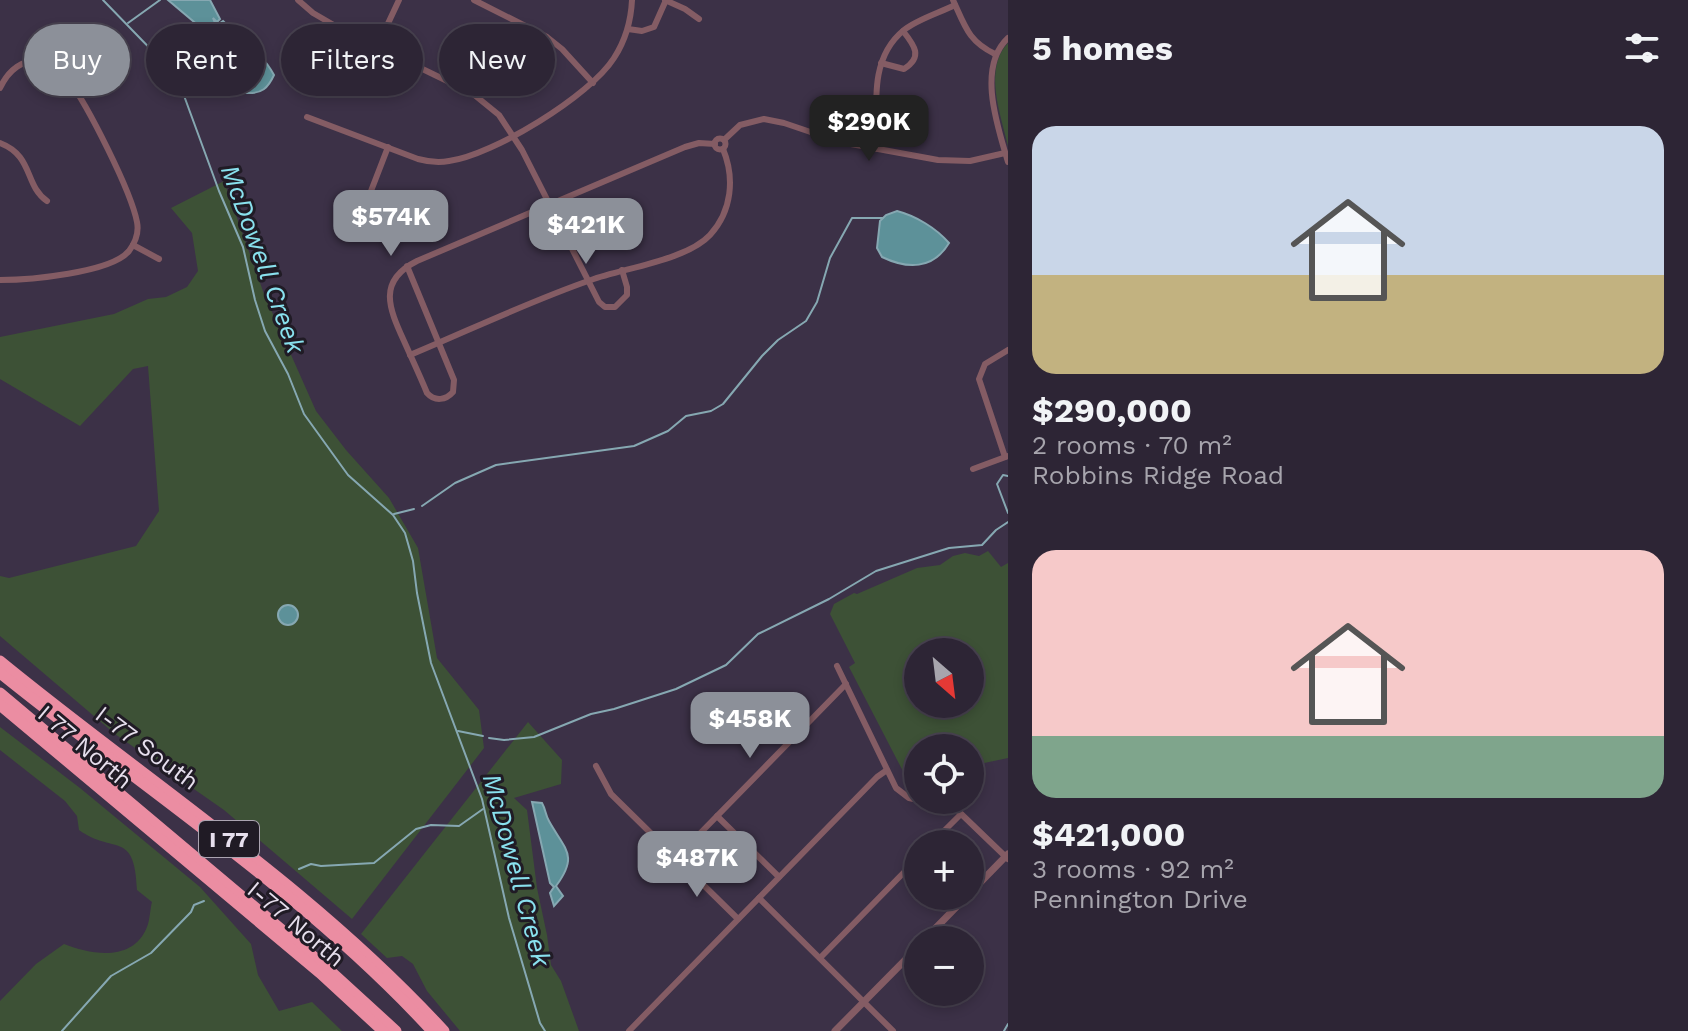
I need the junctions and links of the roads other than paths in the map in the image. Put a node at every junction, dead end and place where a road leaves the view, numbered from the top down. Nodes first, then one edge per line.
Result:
1 (298, 0) edge
2 (399, 0) edge
3 (474, 0) edge
4 (632, 0) edge
5 (666, 0) edge
6 (954, 2) edge
7 (699, 19) dead end
8 (331, 24) edge
9 (388, 24) edge
10 (628, 29) junction
11 (903, 31) junction
12 (1008, 38) edge
13 (995, 54) junction
14 (881, 63) junction
15 (423, 70) edge
16 (593, 83) junction
17 (0, 88) edge
18 (307, 117) dead end
19 (513, 135) junction
20 (724, 140) junction
21 (0, 143) edge
22 (715, 144) junction
23 (388, 147) junction
24 (723, 149) junction
25 (877, 149) junction
26 (1005, 153) junction
27 (1008, 162) edge
28 (371, 191) dead end
29 (47, 201) dead end
30 (551, 205) junction
31 (133, 245) junction
32 (159, 259) dead end
33 (407, 266) junction
34 (622, 270) junction
35 (0, 280) edge
36 (589, 280) junction
37 (439, 343) junction
38 (1008, 350) edge
39 (410, 355) junction
40 (1006, 457) edge
41 (973, 469) dead end
42 (0, 661) edge
43 (837, 666) dead end
44 (0, 673) edge
45 (846, 684) junction
46 (0, 693) edge
47 (0, 705) edge
48 (596, 766) dead end
49 (887, 770) junction
50 (904, 796) edge
51 (961, 814) joint
52 (717, 816) junction
53 (141, 823) junction
54 (945, 830) edge
55 (193, 855) junction
56 (1007, 857) edge
57 (676, 858) junction
58 (904, 872) edge
59 (779, 877) junction
60 (984, 879) edge
61 (759, 898) junction
62 (953, 910) edge
63 (738, 919) junction
64 (938, 926) edge
65 (820, 958) junction
66 (904, 961) edge
67 (864, 1002) junction
68 (383, 1031) edge
69 (396, 1031) edge
70 (432, 1031) edge
71 (444, 1031) edge
72 (629, 1031) edge
73 (835, 1031) edge
74 (893, 1031) edge

1 - 8 street
2 - 9 street
3 - 16 street
4 - 10 street
5 - 7 street
5 - 10 street
6 - 11 street
6 - 13 street
10 - 16 street
11 - 14 street
11 - 14 street
12 - 13 street
13 - 26 street
14 - 25 street
15 - 19 street
16 - 19 street
17 - 31 street
18 - 23 street
19 - 23 street
19 - 30 street
20 - 22 street
20 - 24 street
20 - 25 street
21 - 29 street
22 - 24 street
22 - 30 street
23 - 28 street
24 - 34 street
25 - 26 street
26 - 27 street
30 - 33 street
30 - 36 street
31 - 32 street
31 - 35 street
33 - 37 street
33 - 39 street
34 - 36 street
34 - 36 street
36 - 37 street
37 - 39 street
37 - 39 street
38 - 40 street
40 - 41 street
42 - 71 highway, I-77 South / I 77
43 - 45 street
44 - 70 highway, I 77
45 - 49 street
45 - 52 street
46 - 55 highway, I 77
47 - 53 highway, I 77 North / I 77
48 - 57 street
49 - 50 street
49 - 59 street
51 - 54 street
51 - 56 street
52 - 57 street
52 - 59 street
53 - 55 highway
53 - 68 highway, I-77 North / I 77
55 - 69 highway, I 77
56 - 60 street
57 - 63 street
58 - 65 street
59 - 61 street
61 - 63 street
61 - 65 street
62 - 64 street
63 - 72 street
65 - 67 street
66 - 67 street
67 - 73 street
67 - 74 street

